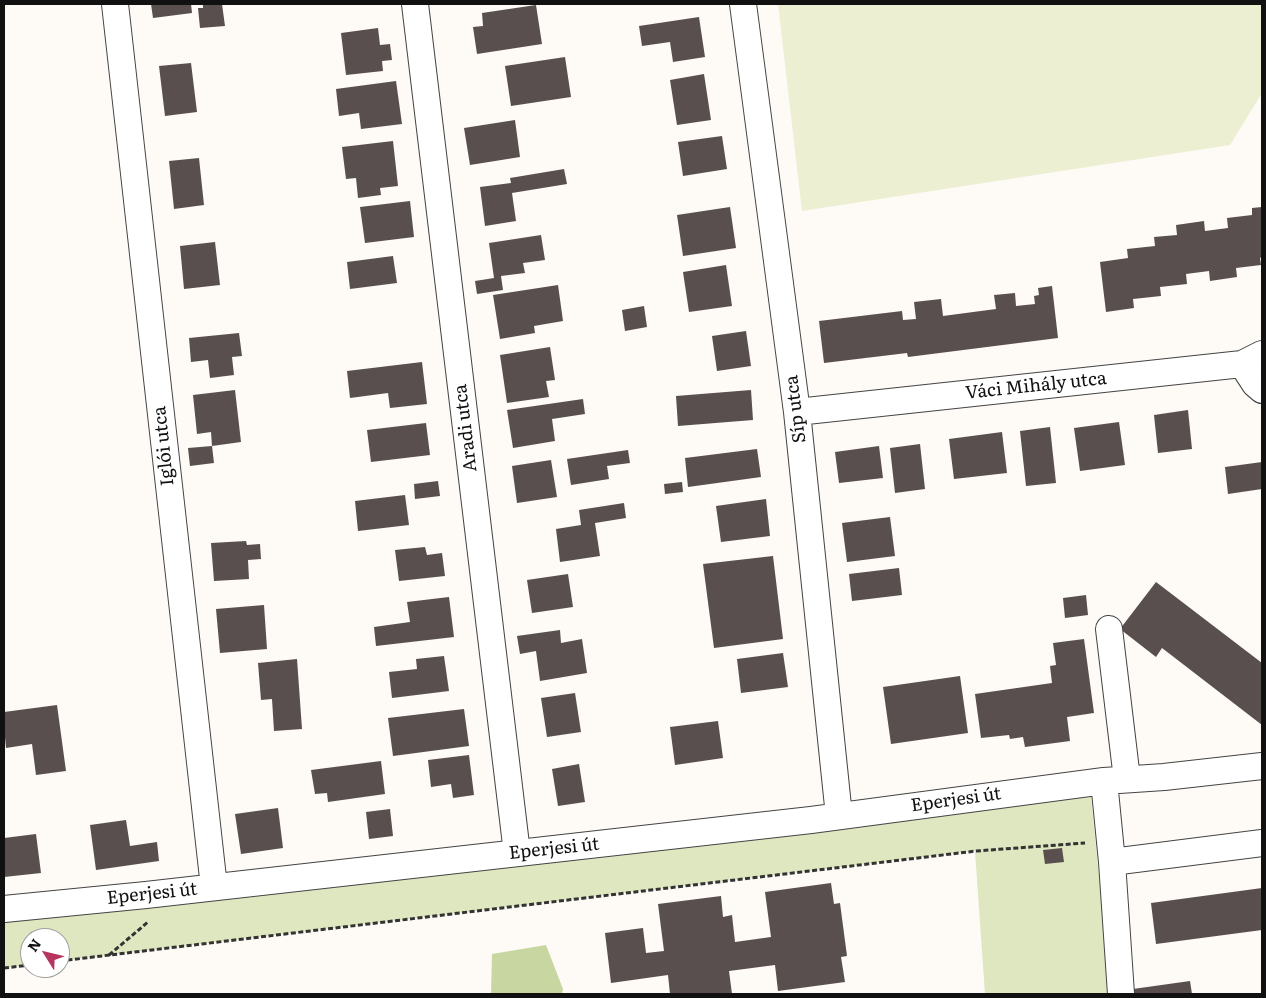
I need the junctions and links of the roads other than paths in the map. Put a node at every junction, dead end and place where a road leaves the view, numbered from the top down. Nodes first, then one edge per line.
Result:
1 (115, 4) edge
2 (415, 4) edge
3 (744, 4) edge
4 (1252, 359) edge
5 (1262, 390) edge
6 (797, 412) junction
7 (1109, 630) dead end
8 (1262, 766) edge
9 (1116, 780) junction
10 (839, 816) junction
11 (1262, 843) edge
12 (1111, 851) junction
13 (517, 853) junction
14 (214, 887) junction
15 (4, 909) edge
16 (1121, 994) edge

1 - 14 street, Iglói utca
2 - 13 street, Aradi utca
3 - 6 street, Síp utca
4 - 5 street, Váci Mihály utca
4 - 6 street, Váci Mihály utca
6 - 10 street, Síp utca
7 - 9 street
8 - 9 street, Eperjesi út
9 - 10 street, Eperjesi út
9 - 12 street
10 - 13 street, Eperjesi út
11 - 12 street
12 - 16 street
13 - 14 street, Eperjesi út
14 - 15 street, Eperjesi út

